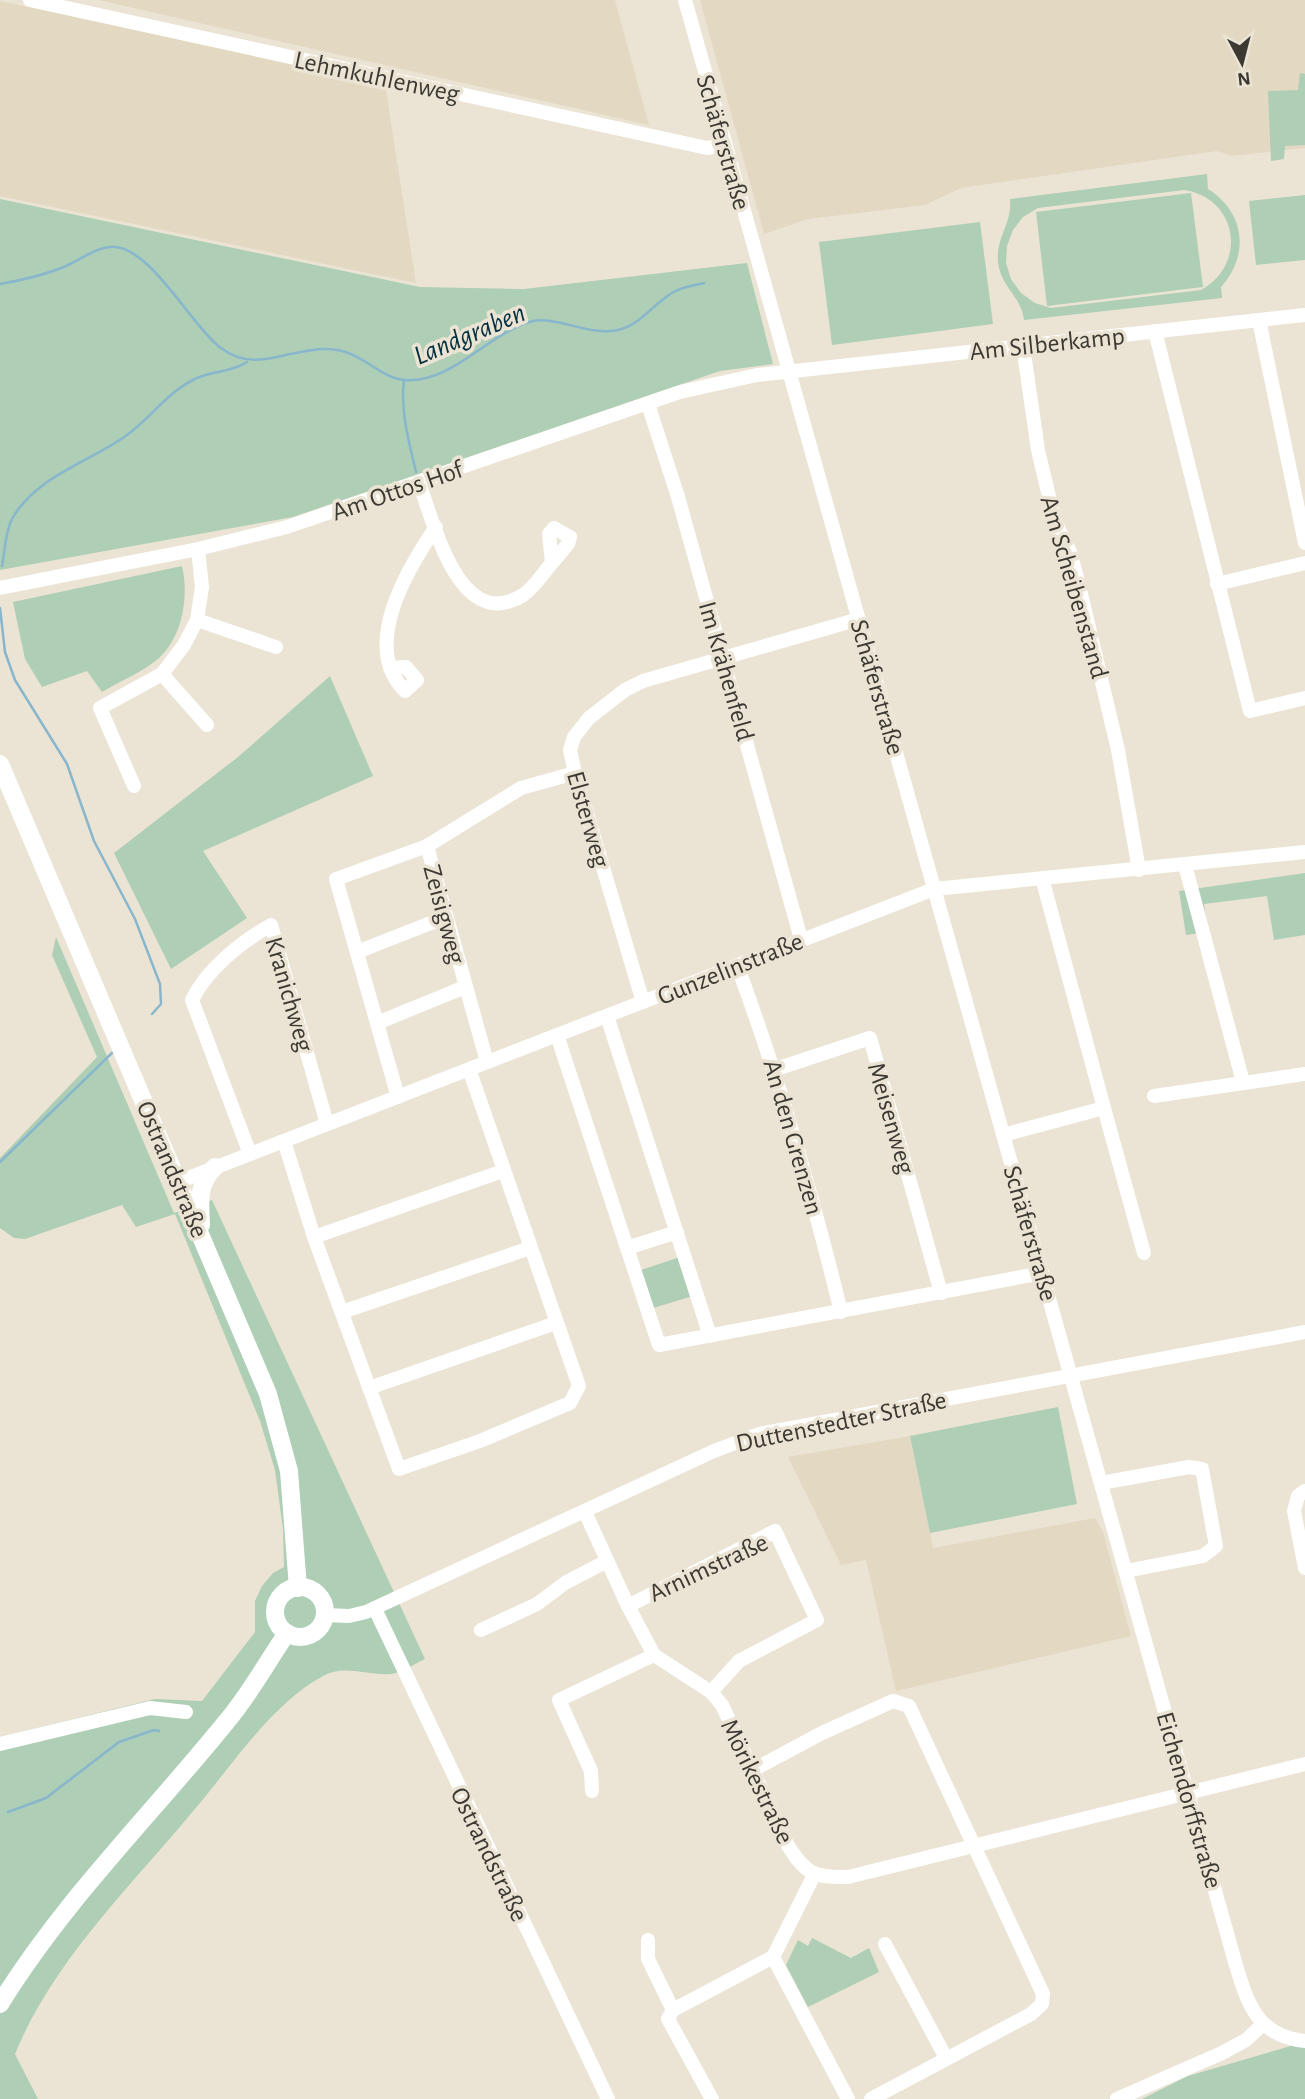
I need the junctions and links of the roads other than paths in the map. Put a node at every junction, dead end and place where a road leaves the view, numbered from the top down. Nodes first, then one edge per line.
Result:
1 (30, 0) edge
2 (685, 0) edge
3 (725, 145) junction
4 (1305, 315) edge
5 (1259, 320) junction
6 (1155, 331) junction
7 (1023, 346) junction
8 (789, 371) junction
9 (648, 404) junction
10 (419, 482) junction
11 (436, 527) junction
12 (1305, 543) edge
13 (198, 550) junction
14 (1305, 562) edge
15 (552, 563) dead end
16 (1217, 584) junction
17 (0, 588) edge
18 (197, 620) junction
19 (859, 620) junction
20 (276, 647) dead end
21 (723, 658) junction
22 (390, 668) dead end
23 (162, 674) junction
24 (1305, 698) edge
25 (207, 725) dead end
26 (0, 764) edge
27 (575, 773) junction
28 (134, 786) dead end
29 (427, 846) junction
30 (1305, 852) edge
31 (1185, 865) junction
32 (1139, 870) junction
33 (1042, 878) junction
34 (934, 889) junction
35 (446, 917) junction
36 (801, 939) junction
37 (357, 952) junction
38 (737, 965) junction
39 (465, 988) junction
40 (643, 1002) junction
41 (607, 1016) junction
42 (377, 1023) junction
43 (557, 1035) junction
44 (487, 1062) junction
45 (469, 1069) junction
46 (776, 1069) junction
47 (1305, 1074) edge
48 (1244, 1082) junction
49 (1154, 1096) dead end
50 (398, 1097) junction
51 (1104, 1108) junction
52 (327, 1124) junction
53 (1003, 1135) junction
54 (284, 1141) junction
55 (250, 1154) junction
56 (215, 1167) junction
57 (503, 1171) junction
58 (178, 1182) junction
59 (677, 1232) junction
60 (202, 1235) junction
61 (314, 1237) junction
62 (530, 1248) junction
63 (627, 1248) junction
64 (1144, 1253) dead end
65 (1042, 1273) junction
66 (941, 1293) junction
67 (342, 1312) junction
68 (841, 1312) junction
69 (556, 1323) junction
70 (1305, 1332) edge
71 (710, 1336) junction
72 (1070, 1375) junction
73 (369, 1388) junction
74 (1101, 1483) junction
75 (1305, 1491) edge
76 (585, 1512) junction
77 (607, 1561) junction
78 (1305, 1568) edge
79 (1126, 1571) junction
80 (298, 1588) junction
81 (628, 1606) junction
82 (375, 1609) junction
83 (325, 1615) junction
84 (481, 1630) dead end
85 (287, 1633) junction
86 (654, 1655) junction
87 (711, 1692) junction
88 (186, 1712) dead end
89 (0, 1744) edge
90 (1305, 1764) edge
91 (753, 1770) junction
92 (592, 1791) dead end
93 (1188, 1794) junction
94 (975, 1846) junction
95 (814, 1875) junction
96 (648, 1940) dead end
97 (885, 1944) dead end
98 (773, 1957) junction
99 (0, 2004) edge
100 (673, 2010) junction
101 (1262, 2025) junction
102 (1305, 2042) edge
103 (946, 2058) junction
104 (608, 2099) edge
105 (712, 2099) edge
106 (848, 2099) edge
107 (871, 2099) edge
108 (1116, 2099) edge

1 - 3 street, Lehmkuhlenweg
2 - 3 street, Schäferstraße
3 - 8 street, Schäferstraße
4 - 5 street, Am Silberkamp
5 - 6 street, Am Silberkamp
5 - 12 street
6 - 7 street, Am Silberkamp
6 - 16 street
7 - 8 street, Am Silberkamp
7 - 32 street, Am Scheibenstand
8 - 9 street, Am Ottos Hof
8 - 19 street, Schäferstraße
9 - 10 street, Am Ottos Hof
9 - 21 street, Im Krähenfeld
10 - 11 street
10 - 13 street, Am Ottos Hof
11 - 15 street
11 - 22 street
13 - 17 street, Am Ottos Hof
13 - 18 street
14 - 16 street
16 - 24 street
18 - 20 street
18 - 23 street
19 - 21 street, Elsterweg
19 - 34 street, Schäferstraße
21 - 27 street, Elsterweg
21 - 36 street, Im Krähenfeld
23 - 25 street
23 - 28 street
26 - 58 main road, Ostrandstraße
27 - 29 street, Zeisigweg
27 - 40 street, Elsterweg
29 - 35 street, Zeisigweg
29 - 37 street
30 - 31 street, Gunzelinstraße
31 - 32 street, Gunzelinstraße
31 - 48 street
32 - 33 street, Gunzelinstraße
33 - 34 street, Gunzelinstraße
33 - 51 street
34 - 36 street, Gunzelinstraße
34 - 53 street, Schäferstraße
35 - 37 street
35 - 39 street, Zeisigweg
36 - 38 street, Gunzelinstraße
37 - 42 street
38 - 40 street, Gunzelinstraße
38 - 46 street, An den Grenzen
39 - 42 street
39 - 44 street, Zeisigweg
40 - 41 street, Gunzelinstraße
41 - 43 street, Gunzelinstraße
41 - 59 street
42 - 50 street
43 - 44 street, Gunzelinstraße
43 - 63 street
44 - 45 street, Gunzelinstraße
45 - 50 street, Gunzelinstraße
45 - 57 street
46 - 66 street, Meisenweg
46 - 68 street, An den Grenzen
47 - 48 street
48 - 49 street
50 - 52 street, Gunzelinstraße
51 - 53 street
51 - 64 street
52 - 54 street, Gunzelinstraße
52 - 55 street, Kranichweg
53 - 65 street, Schäferstraße
54 - 55 street, Gunzelinstraße
54 - 61 street
55 - 56 street, Gunzelinstraße
56 - 58 street, Gunzelinstraße
56 - 60 main road
57 - 61 street
57 - 62 street
58 - 60 main road, Ostrandstraße
59 - 63 street
59 - 71 street
60 - 80 main road, Ostrandstraße
61 - 67 street
62 - 67 street
62 - 69 street
63 - 71 street
65 - 66 street
65 - 72 street, Schäferstraße
66 - 68 street
67 - 73 street
68 - 71 street
69 - 73 street
69 - 73 street
70 - 72 street, Duttenstedter Straße
72 - 74 street, Eichendorffstraße
72 - 76 street, Duttenstedter Straße
74 - 79 street, Eichendorffstraße
74 - 79 street
75 - 78 street
76 - 77 street, Mörikestraße
76 - 82 street, Duttenstedter Straße
77 - 81 street, Mörikestraße
77 - 84 street
79 - 93 street, Eichendorffstraße
80 - 83 main road
80 - 85 main road
81 - 86 street, Mörikestraße
81 - 87 street, Arnimstraße
82 - 83 street, Duttenstedter Straße
82 - 104 street, Ostrandstraße
83 - 85 main road
85 - 99 main road
86 - 87 street, Mörikestraße
86 - 92 street
87 - 91 street, Mörikestraße
88 - 89 street
90 - 93 street
91 - 94 street
91 - 95 street, Mörikestraße
93 - 94 street
93 - 101 street, Eichendorffstraße
94 - 95 street
94 - 103 street
95 - 98 street
96 - 100 street
97 - 103 street
98 - 100 street
98 - 106 street
100 - 105 street
101 - 102 street
101 - 108 street
103 - 107 street

